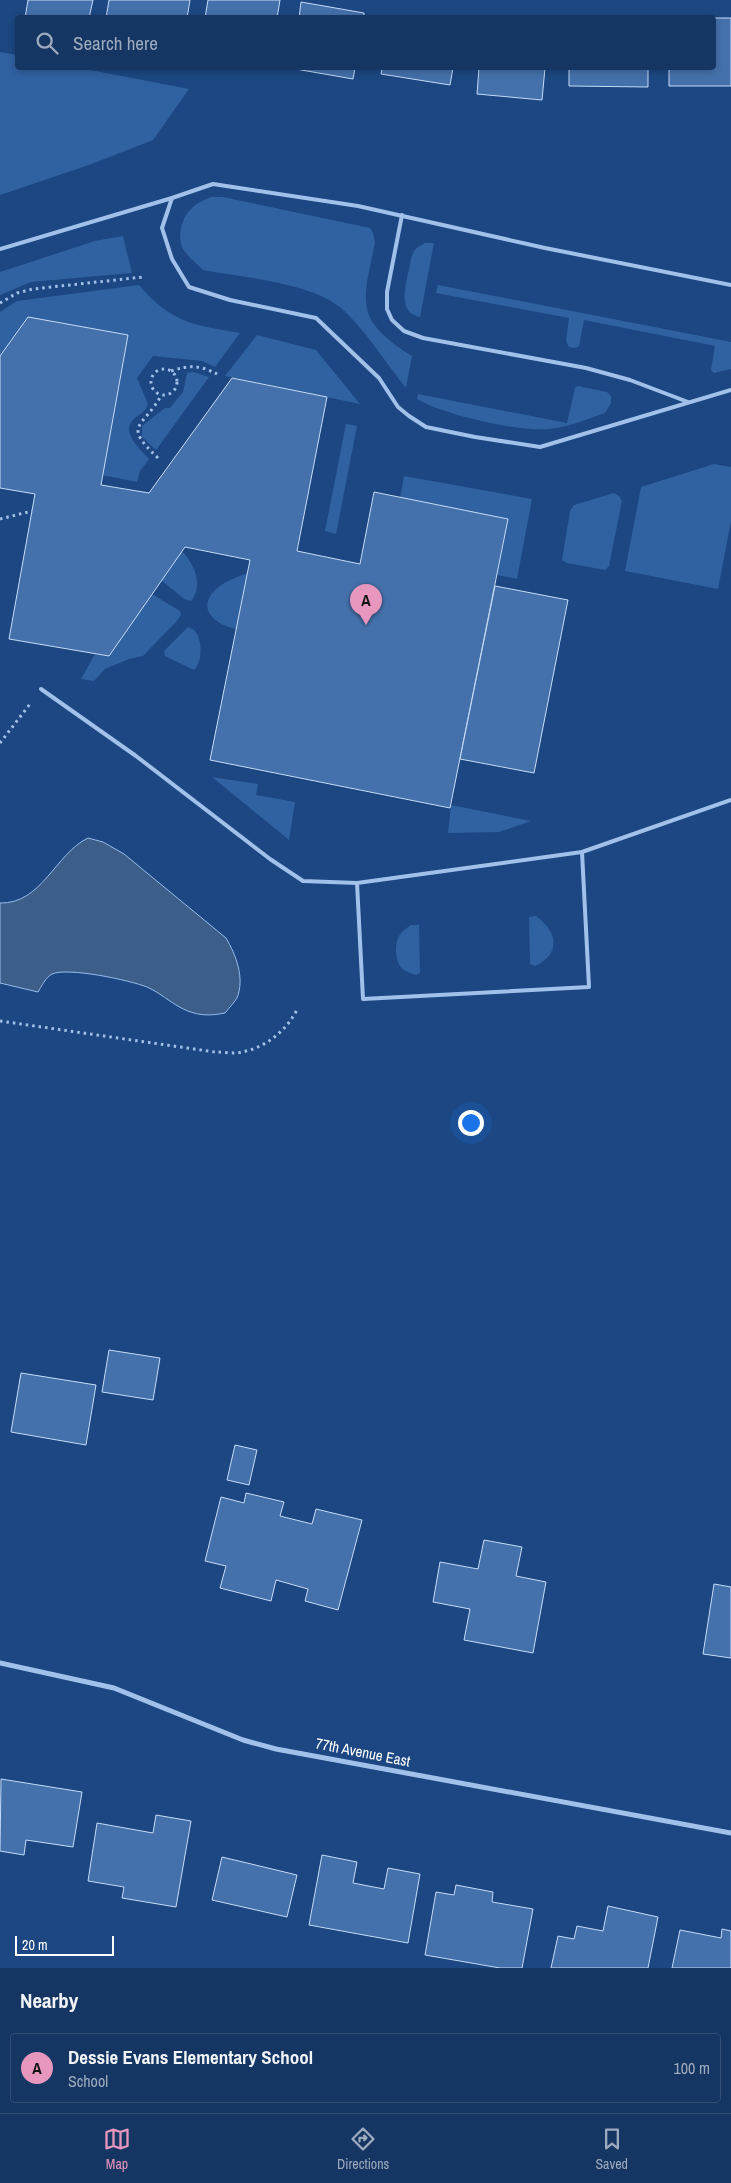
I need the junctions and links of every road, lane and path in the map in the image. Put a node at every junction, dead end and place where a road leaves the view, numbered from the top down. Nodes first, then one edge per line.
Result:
1 (172, 198) junction
2 (402, 216) junction
3 (0, 249) edge
4 (143, 277) dead end
5 (731, 284) edge
6 (0, 303) edge
7 (171, 371) junction
8 (217, 374) dead end
9 (731, 390) edge
10 (161, 396) junction
11 (688, 402) junction
12 (158, 458) dead end
13 (32, 511) dead end
14 (0, 519) edge
15 (41, 689) joint
16 (0, 743) edge
17 (731, 800) edge
18 (582, 852) junction
19 (357, 883) junction
20 (298, 1008) dead end
21 (0, 1021) edge
22 (0, 1663) edge
23 (731, 1833) edge

1 - 2 lane
1 - 3 lane
1 - 11 lane
2 - 5 lane
2 - 11 lane
4 - 6 path
7 - 8 path
7 - 10 path
7 - 10 path
9 - 11 lane
10 - 12 path
13 - 14 path
15 - 16 path
15 - 19 lane
17 - 18 lane
18 - 19 lane
18 - 19 lane
20 - 21 path
22 - 23 street, 77th Avenue East

